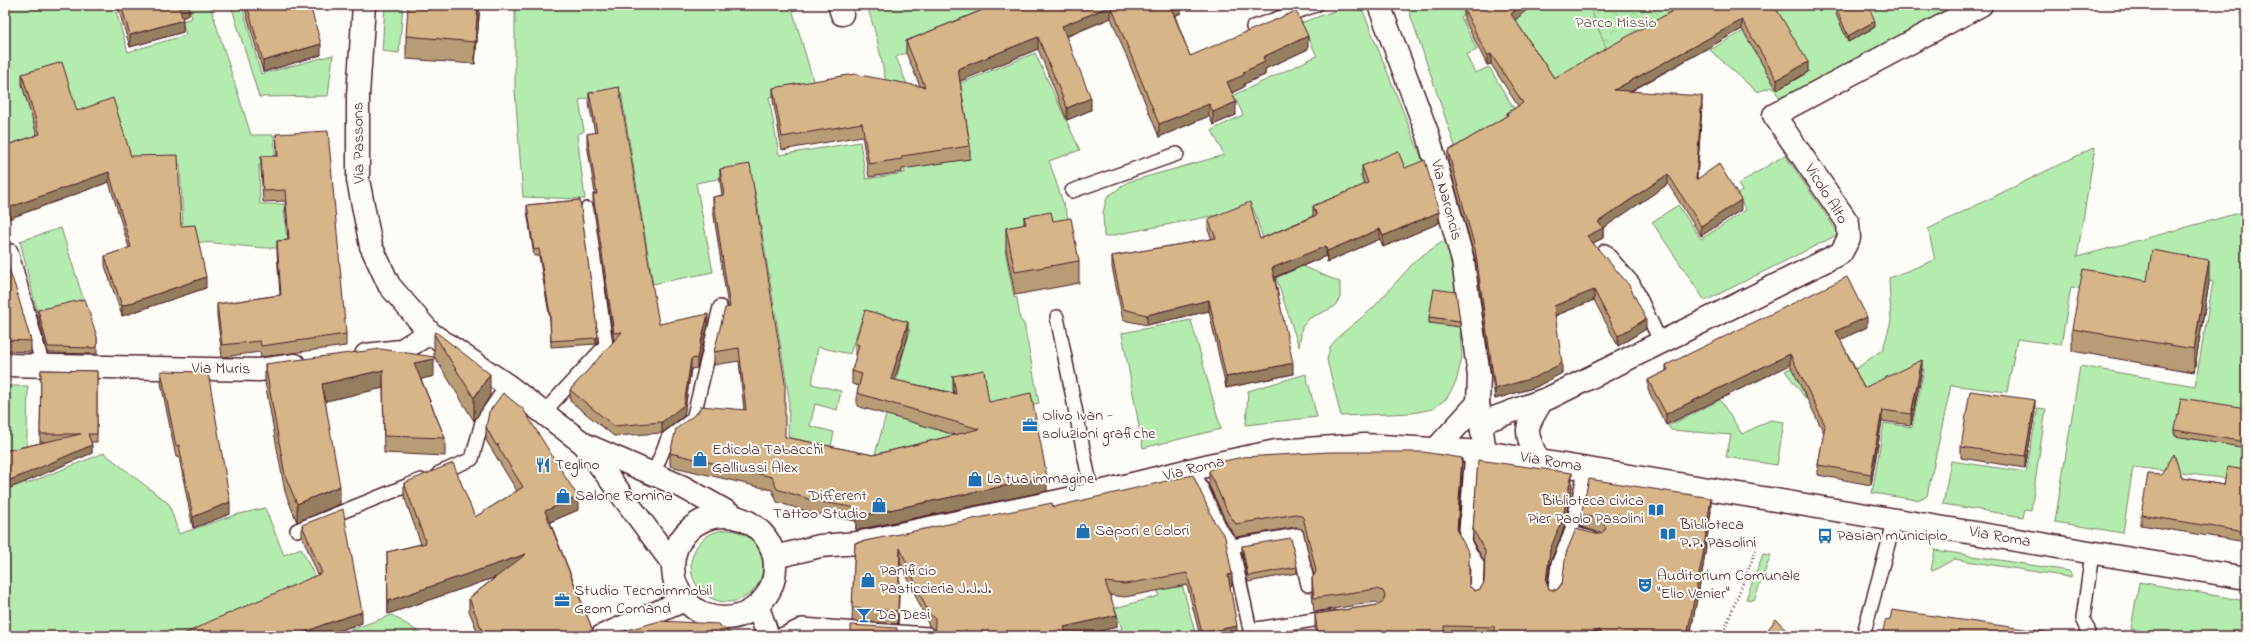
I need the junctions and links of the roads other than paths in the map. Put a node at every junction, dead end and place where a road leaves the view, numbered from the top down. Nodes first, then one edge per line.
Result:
1 (364, 5) edge
2 (1316, 5) edge
3 (1379, 5) edge
4 (1981, 5) edge
5 (1253, 28) edge
6 (1177, 154) dead end
7 (1072, 191) dead end
8 (587, 209) dead end
9 (11, 251) dead end
10 (1605, 252) dead end
11 (720, 307) dead end
12 (1057, 317) dead end
13 (430, 333) junction
14 (1661, 343) junction
15 (345, 358) edge
16 (314, 363) edge
17 (5, 365) edge
18 (43, 366) junction
19 (507, 386) junction
20 (1542, 401) junction
21 (543, 413) junction
22 (1479, 413) junction
23 (584, 444) junction
24 (1437, 448) junction
25 (1479, 452) junction
26 (1538, 460) junction
27 (1586, 468) junction
28 (1193, 470) junction
29 (653, 475) junction
30 (1092, 494) junction
31 (738, 518) junction
32 (1895, 519) junction
33 (297, 530) dead end
34 (1571, 533) junction
35 (1598, 540) edge
36 (1232, 546) junction
37 (2092, 553) junction
38 (775, 557) junction
39 (673, 564) junction
40 (2246, 578) edge
41 (1308, 585) dead end
42 (1476, 596) edge
43 (1554, 596) edge
44 (685, 600) junction
45 (758, 607) junction
46 (1348, 614) edge
47 (608, 633) edge
48 (768, 636) edge
49 (779, 636) edge
50 (928, 636) edge
51 (1863, 636) edge
52 (2086, 636) edge

1 - 13 street, Via Passons
2 - 5 lane
3 - 22 street, Via Naroncis
4 - 14 street, Vicolo Alto
6 - 7 lane
8 - 21 lane
9 - 18 lane
10 - 14 lane
11 - 29 lane
12 - 30 lane
13 - 15 street
13 - 19 street, Via Passons
14 - 20 street, Vicolo Alto
16 - 18 street, Via Muris
17 - 18 street, Via Muris
19 - 21 street, Via Passons
19 - 33 lane
20 - 22 street, Vicolo Alto
20 - 26 street
21 - 23 street, Via Passons
22 - 24 street
22 - 25 street, Via Naroncis
23 - 29 street
23 - 39 street
24 - 25 street, Via Roma
24 - 28 street, Via Roma
25 - 26 street, Via Roma
25 - 42 lane
26 - 27 street, Via Roma
27 - 32 street, Via Roma
27 - 34 lane
28 - 30 street, Via Roma
28 - 36 lane
29 - 31 street
30 - 38 street, Via Roma
31 - 38 street
31 - 39 street
32 - 37 street, Via Roma
32 - 51 lane
34 - 35 lane
34 - 43 lane
36 - 41 lane
36 - 46 lane
37 - 40 street, Via Roma
37 - 52 lane
38 - 45 street
39 - 44 street
44 - 45 street
44 - 47 street
45 - 48 street
49 - 50 lane

